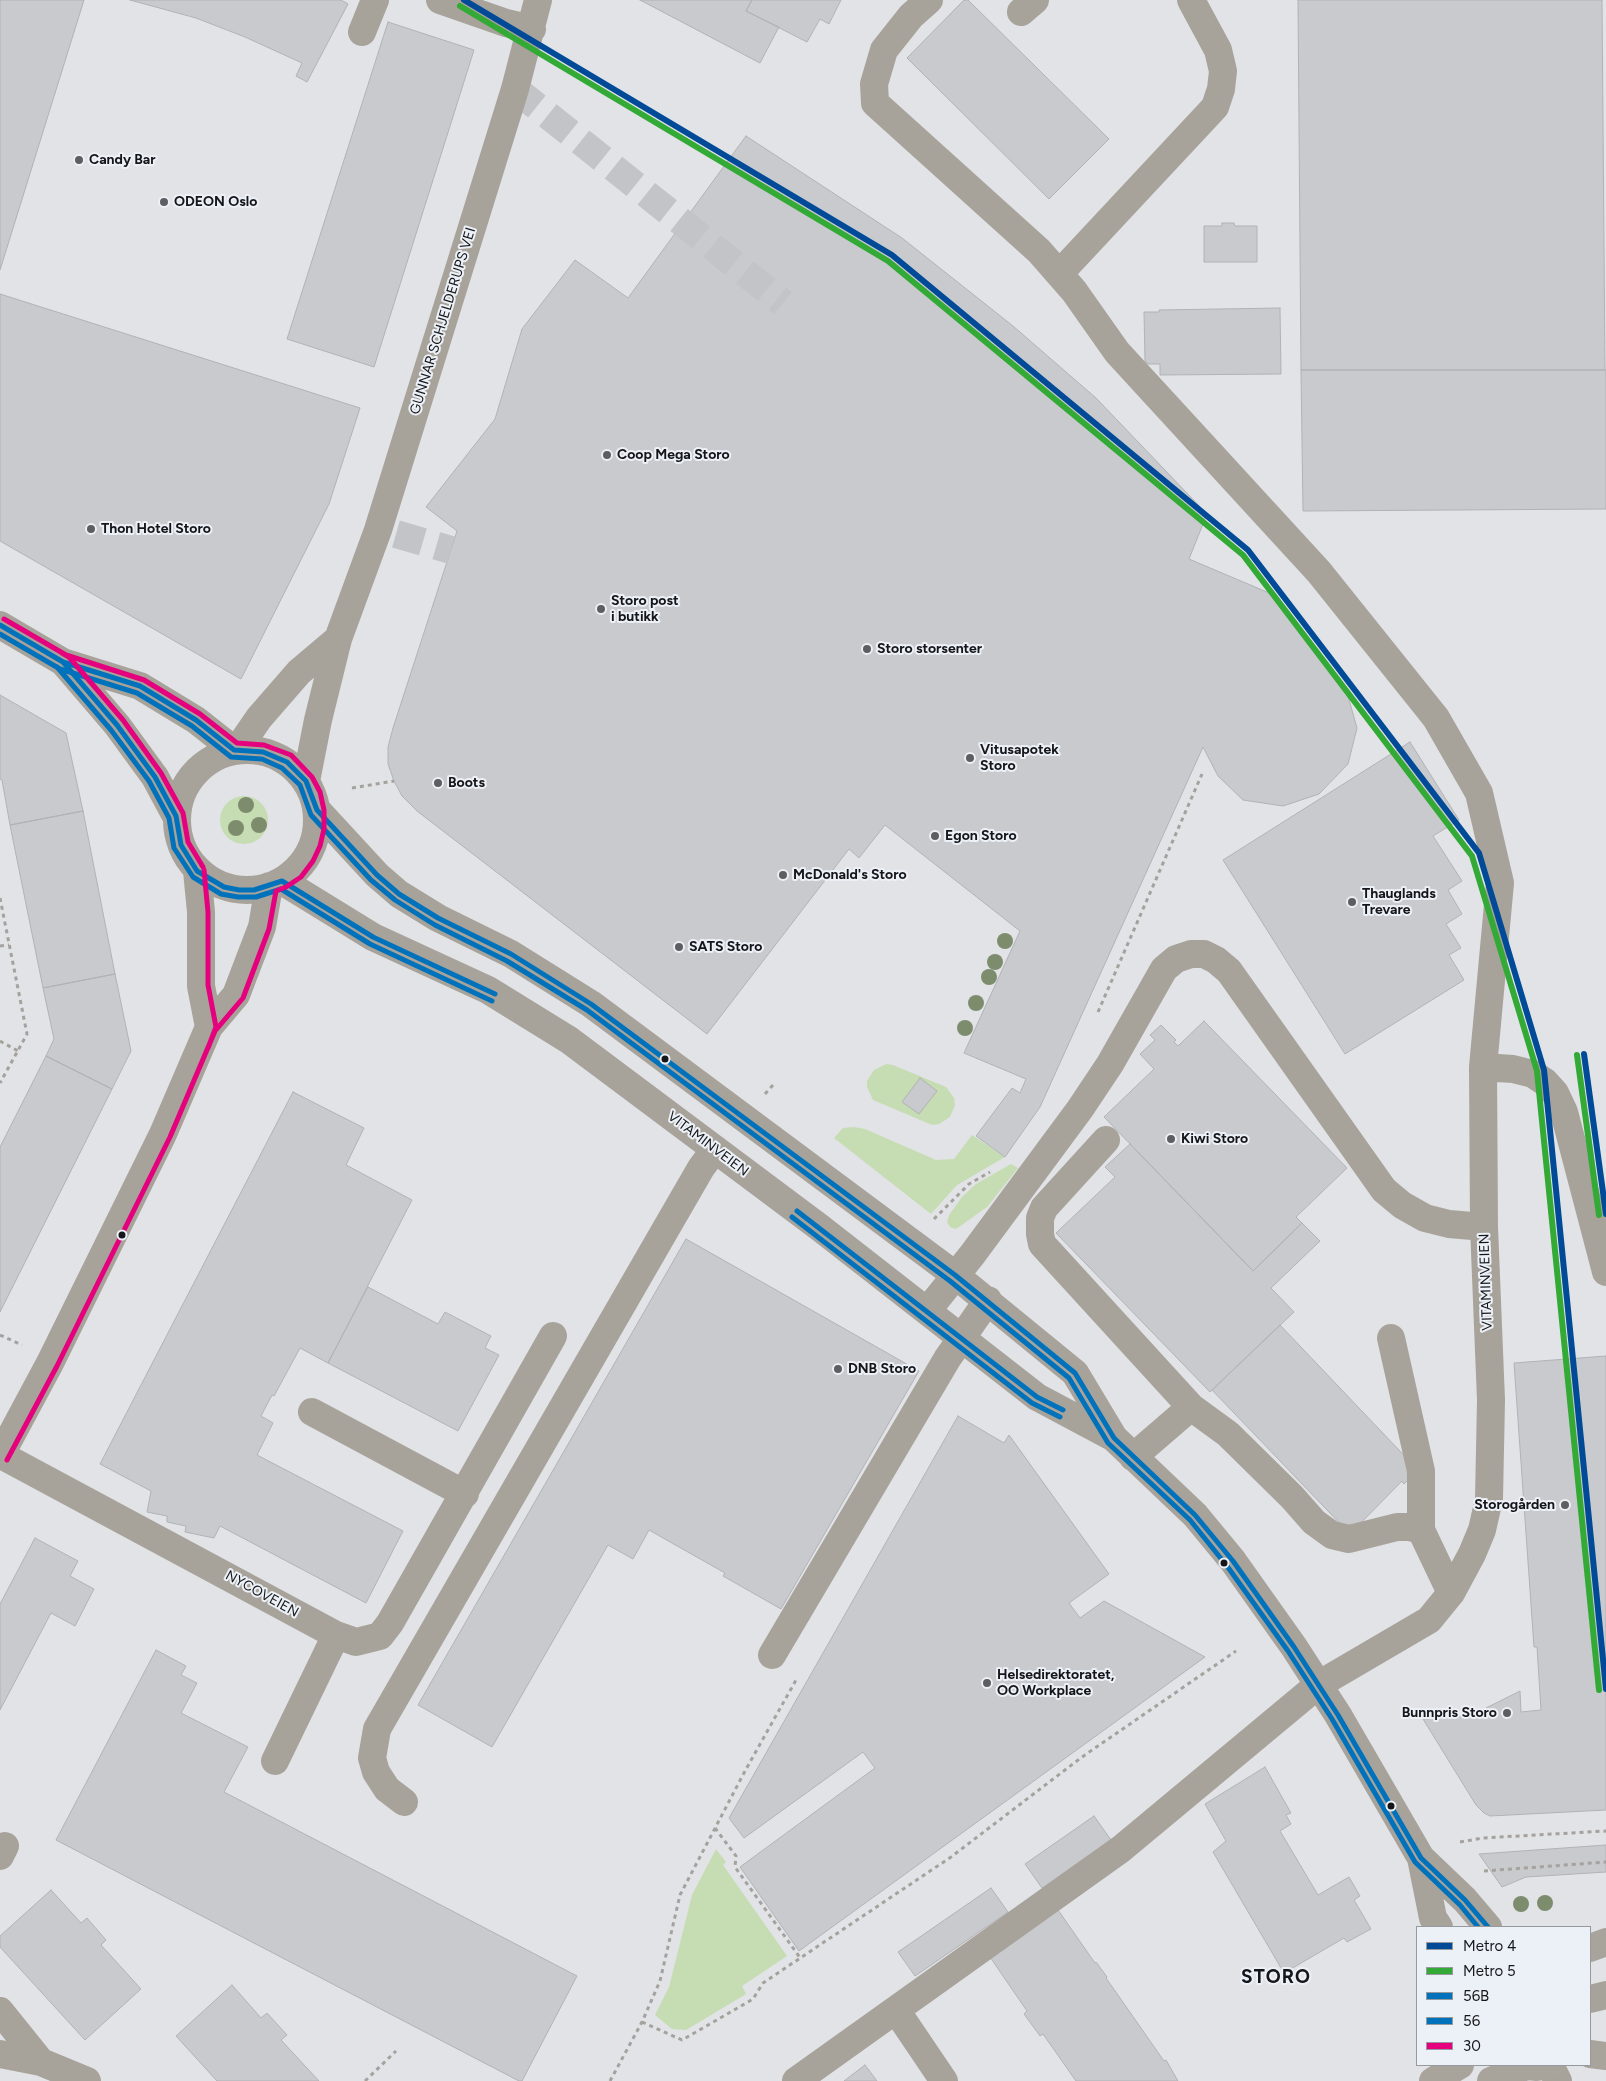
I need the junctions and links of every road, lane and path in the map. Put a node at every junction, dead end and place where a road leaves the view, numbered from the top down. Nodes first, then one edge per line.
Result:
1 (374, 0) edge
2 (440, 0) edge
3 (538, 0) edge
4 (929, 0) edge
5 (1191, 0) edge
6 (532, 30) junction
7 (362, 32) dead end
8 (1059, 274) junction
9 (0, 625) edge
10 (338, 639) junction
11 (63, 662) junction
12 (236, 750) junction
13 (1202, 774) dead end
14 (306, 781) junction
15 (394, 781) dead end
16 (352, 788) dead end
17 (317, 810) junction
18 (176, 816) junction
19 (197, 871) junction
20 (276, 884) junction
21 (0, 898) edge
22 (9, 945) junction
23 (0, 946) edge
24 (1098, 1014) dead end
25 (209, 1027) junction
26 (0, 1041) edge
27 (18, 1051) junction
28 (1483, 1067) junction
29 (0, 1083) edge
30 (773, 1085) dead end
31 (764, 1097) dead end
32 (1106, 1140) dead end
33 (716, 1149) junction
34 (992, 1170) dead end
35 (930, 1223) dead end
36 (1484, 1227) junction
37 (1606, 1272) edge
38 (955, 1275) junction
39 (988, 1300) junction
40 (927, 1311) junction
41 (553, 1336) dead end
42 (961, 1338) junction
43 (1391, 1338) dead end
44 (1191, 1407) junction
45 (312, 1412) dead end
46 (1114, 1438) junction
47 (0, 1455) edge
48 (1134, 1457) junction
49 (465, 1494) junction
50 (1421, 1530) junction
51 (1451, 1593) junction
52 (336, 1635) junction
53 (1236, 1651) dead end
54 (772, 1655) dead end
55 (798, 1676) dead end
56 (1318, 1685) junction
57 (276, 1762) dead end
58 (404, 1802) dead end
59 (715, 1828) junction
60 (1606, 1831) edge
61 (1460, 1842) dead end
62 (1421, 1858) junction
63 (1606, 1862) edge
64 (1478, 1872) dead end
65 (1438, 1926) edge
66 (1487, 1926) edge
67 (801, 1959) junction
68 (896, 2010) junction
69 (0, 2011) edge
70 (642, 2022) junction
71 (396, 2051) dead end
72 (0, 2054) edge
73 (1591, 2054) edge
74 (1606, 2056) edge
75 (41, 2062) junction
76 (1458, 2066) edge
77 (1533, 2066) edge
78 (1537, 2066) edge
79 (87, 2081) edge
80 (364, 2081) edge
81 (610, 2081) edge
82 (796, 2081) edge
83 (944, 2081) edge
84 (1433, 2081) edge
85 (1491, 2081) edge
86 (1558, 2081) edge

1 - 7 street
2 - 6 street
3 - 6 street, GUNNAR SCHJELDERUPS VEI
4 - 8 street, VITAMINVEIEN
5 - 8 street
6 - 10 street, GUNNAR SCHJELDERUPS VEI
8 - 28 street, VITAMINVEIEN
9 - 11 street
10 - 12 street, GUNNAR SCHJELDERUPS VEI
10 - 14 street, GUNNAR SCHJELDERUPS VEI
11 - 12 street
11 - 18 street
12 - 14 street
12 - 18 street
13 - 24 path
14 - 17 street
15 - 16 path
17 - 20 street
17 - 38 street, VITAMINVEIEN
18 - 19 street
19 - 20 street
19 - 25 street
20 - 25 street, NYCOVEIEN
20 - 33 street, VITAMINVEIEN
21 - 22 path
22 - 23 path
22 - 27 path
25 - 47 street, NYCOVEIEN
26 - 27 path
27 - 29 path
28 - 36 street, VITAMINVEIEN
28 - 37 street
30 - 31 path
32 - 44 street
33 - 40 street, VITAMINVEIEN
33 - 58 street
34 - 35 path
36 - 38 street
36 - 51 street, VITAMINVEIEN
38 - 39 street, VITAMINVEIEN
38 - 40 street
39 - 42 street
39 - 46 street, VITAMINVEIEN
40 - 42 street, VITAMINVEIEN
41 - 49 street, NYCOVEIEN
42 - 46 street, VITAMINVEIEN
42 - 54 street
43 - 50 street
44 - 48 street
44 - 50 street
45 - 49 street
46 - 48 street, VITAMINVEIEN
47 - 52 street, NYCOVEIEN
48 - 56 street, VITAMINVEIEN
49 - 52 street, NYCOVEIEN
50 - 51 street
51 - 56 street, VITAMINVEIEN
52 - 57 street
53 - 67 path
55 - 59 path
56 - 62 street, VITAMINVEIEN
56 - 68 street
59 - 67 path
59 - 70 path
60 - 61 path
62 - 65 street, VITAMINVEIEN
62 - 66 street, VITAMINVEIEN
63 - 64 path
67 - 70 path
68 - 82 street
68 - 83 street
69 - 75 street
70 - 81 path
71 - 80 path
72 - 75 street
73 - 74 main road
75 - 79 street
76 - 84 main road
77 - 85 main road
78 - 86 street

